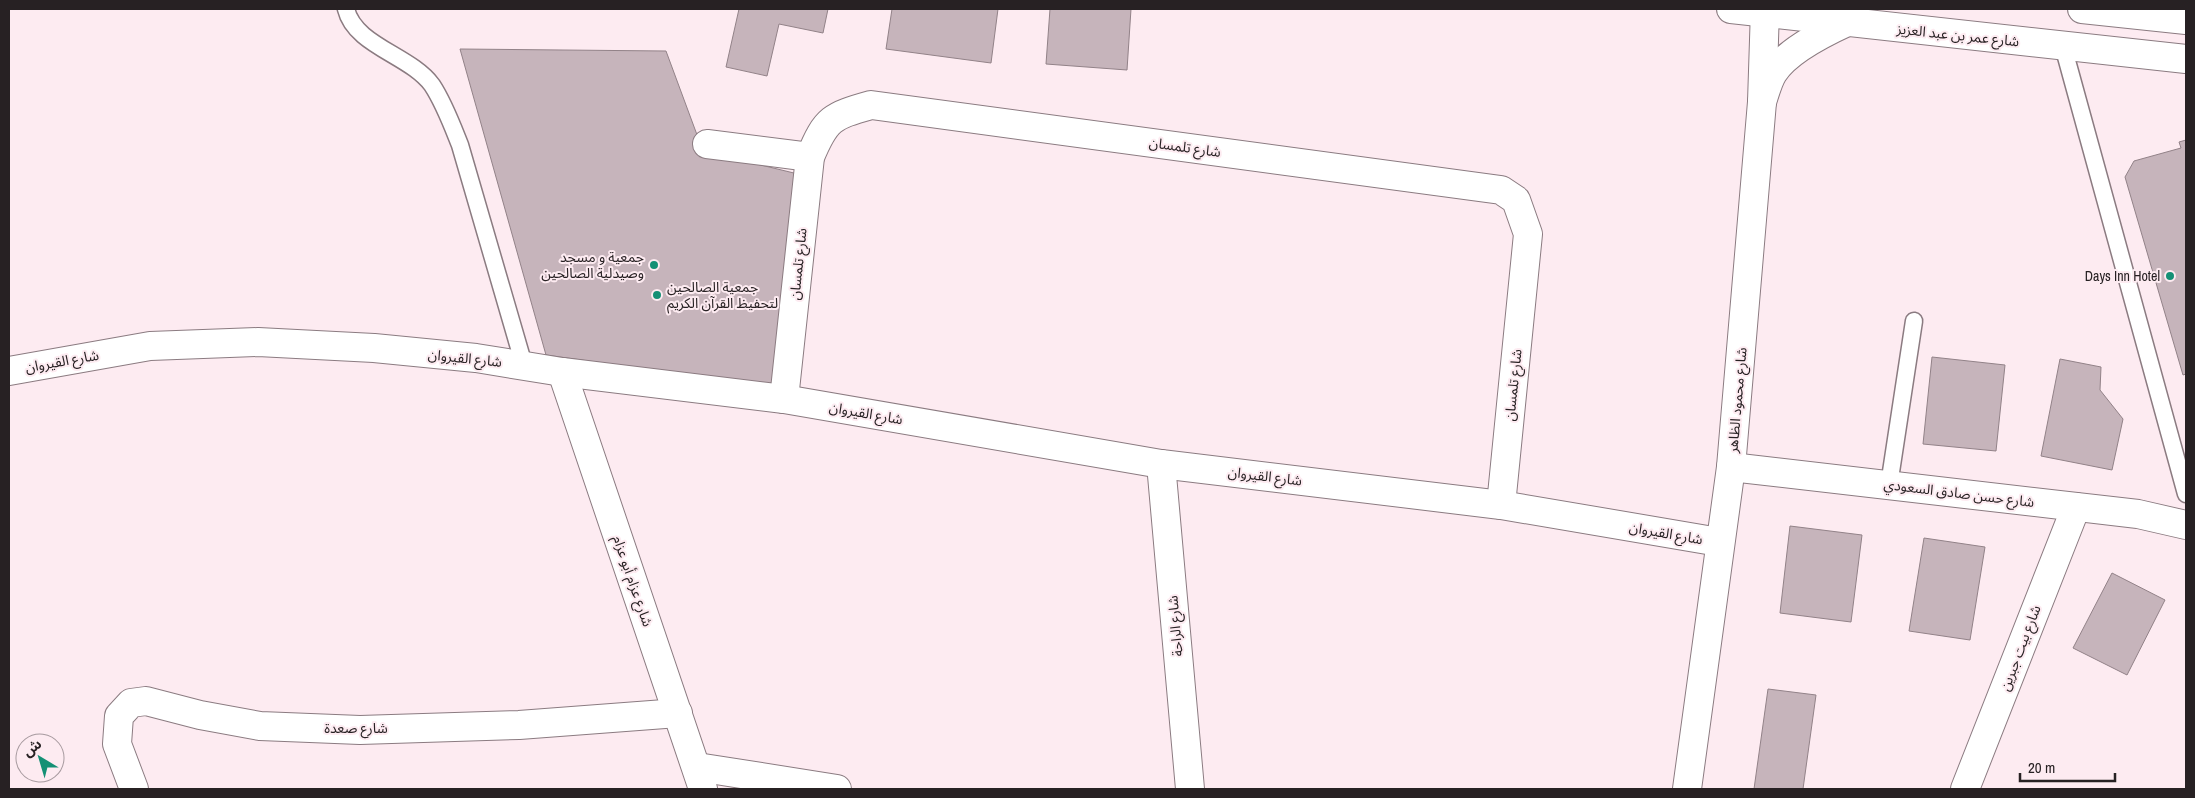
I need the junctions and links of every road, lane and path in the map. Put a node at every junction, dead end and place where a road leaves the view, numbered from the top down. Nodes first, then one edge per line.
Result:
1 (346, 9) edge
2 (1731, 9) edge
3 (2082, 9) edge
4 (1764, 11) edge
5 (2186, 20) edge
6 (1846, 22) junction
7 (2063, 46) junction
8 (2186, 59) edge
9 (1762, 102) junction
10 (708, 144) dead end
11 (810, 157) junction
12 (1914, 321) dead end
13 (524, 365) junction
14 (9, 371) edge
15 (562, 372) junction
16 (784, 399) junction
17 (1161, 464) junction
18 (1731, 467) junction
19 (1888, 485) junction
20 (2186, 494) edge
21 (1501, 505) junction
22 (2076, 507) junction
23 (2186, 525) edge
24 (1719, 542) junction
25 (678, 713) junction
26 (700, 778) edge
27 (134, 789) edge
28 (837, 789) edge
29 (1190, 789) edge
30 (1687, 789) edge
31 (1965, 789) edge

1 - 13 lane
2 - 4 street, شارع عمر بن عبد العزيز
3 - 5 street
4 - 6 street, شارع عمر بن عبد العزيز
4 - 9 street, شارع محمود الظاهر
6 - 7 street, شارع عمر بن عبد العزيز
6 - 9 street
7 - 8 street, شارع عمر بن عبد العزيز
7 - 20 lane
9 - 18 street, شارع محمود الظاهر
10 - 11 street
11 - 16 street, شارع تلمسان
11 - 21 street, شارع تلمسان
12 - 19 lane
13 - 14 street, شارع القيروان
13 - 15 street, شارع القيروان
15 - 16 street, شارع القيروان
15 - 25 street, شارع عزام أبو عزام
16 - 17 street, شارع القيروان
17 - 21 street, شارع القيروان
17 - 29 street, شارع الراحة
18 - 19 street, شارع حسن صادق السعودي
18 - 24 street, شارع محمود الظاهر
19 - 22 street, شارع حسن صادق السعودي
21 - 24 street, شارع القيروان
22 - 23 street, شارع حسن صادق السعودي
22 - 31 street, شارع بيت جبرين
24 - 30 street, شارع محمود الظاهر
25 - 26 street, شارع عزام أبو عزام
25 - 27 street, شارع صعدة
26 - 28 street

